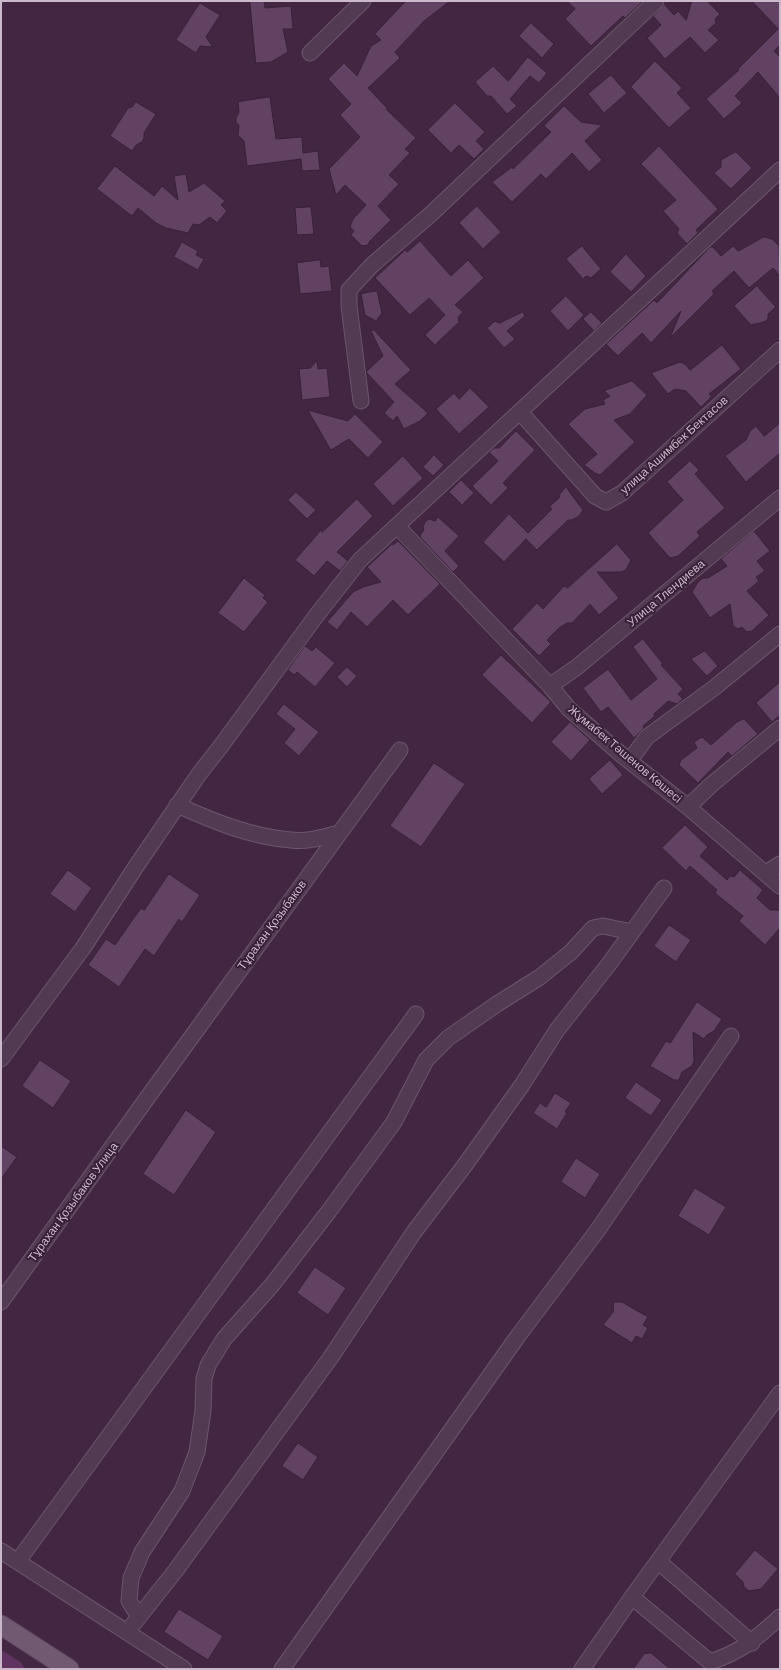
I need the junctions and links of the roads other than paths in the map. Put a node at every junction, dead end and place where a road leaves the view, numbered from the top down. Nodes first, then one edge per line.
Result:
1 (363, 1) edge
2 (656, 1) edge
3 (310, 53) dead end
4 (780, 170) edge
5 (780, 350) edge
6 (361, 401) dead end
7 (520, 412) junction
8 (780, 498) edge
9 (397, 526) junction
10 (780, 634) edge
11 (550, 686) junction
12 (780, 728) edge
13 (400, 750) dead end
14 (630, 760) junction
15 (177, 806) junction
16 (688, 807) junction
17 (339, 833) junction
18 (780, 864) edge
19 (766, 873) junction
20 (780, 886) edge
21 (664, 888) dead end
22 (632, 932) junction
23 (416, 1014) dead end
24 (731, 1036) dead end
25 (1, 1060) edge
26 (145, 1101) joint
27 (7, 1283) edge
28 (1, 1302) edge
29 (780, 1394) edge
30 (1, 1551) edge
31 (18, 1561) junction
32 (659, 1562) junction
33 (632, 1598) junction
34 (780, 1616) edge
35 (139, 1617) junction
36 (1, 1625) edge
37 (127, 1632) junction
38 (752, 1643) junction
39 (715, 1665) edge
40 (69, 1669) edge
41 (184, 1669) edge
42 (282, 1669) edge
43 (582, 1669) edge

1 - 3 street
2 - 6 street
4 - 7 street
5 - 7 street, улица Ашимбек Бектасов
7 - 9 street
8 - 11 street, Улица Тлендиева
9 - 11 street, Жұмабек Тәшенов Көшесі
9 - 15 street
10 - 14 street
11 - 14 street, Жұмабек Тәшенов Көшесі
12 - 16 street
13 - 17 street, Тұрахан Қозыбаков
14 - 16 street, Жұмабек Тәшенов Көшесі
15 - 17 street
15 - 25 street
16 - 19 street, Жұмабек Тәшенов Көшесі
17 - 26 street, Тұрахан Қозыбаков
18 - 19 street
19 - 20 street, Жұмабек Тәшенов Көшесі
21 - 22 street
22 - 35 street
22 - 35 street
23 - 31 street
24 - 42 street
26 - 27 street, Тұрахан Қозыбаков Улица
27 - 28 street, Тұрахан Қозыбаков Улица
29 - 32 street
30 - 31 street
31 - 37 street
32 - 33 street
32 - 38 street
33 - 39 street
33 - 43 street
34 - 38 street
35 - 37 street
36 - 40 main road
37 - 41 street
38 - 39 street

